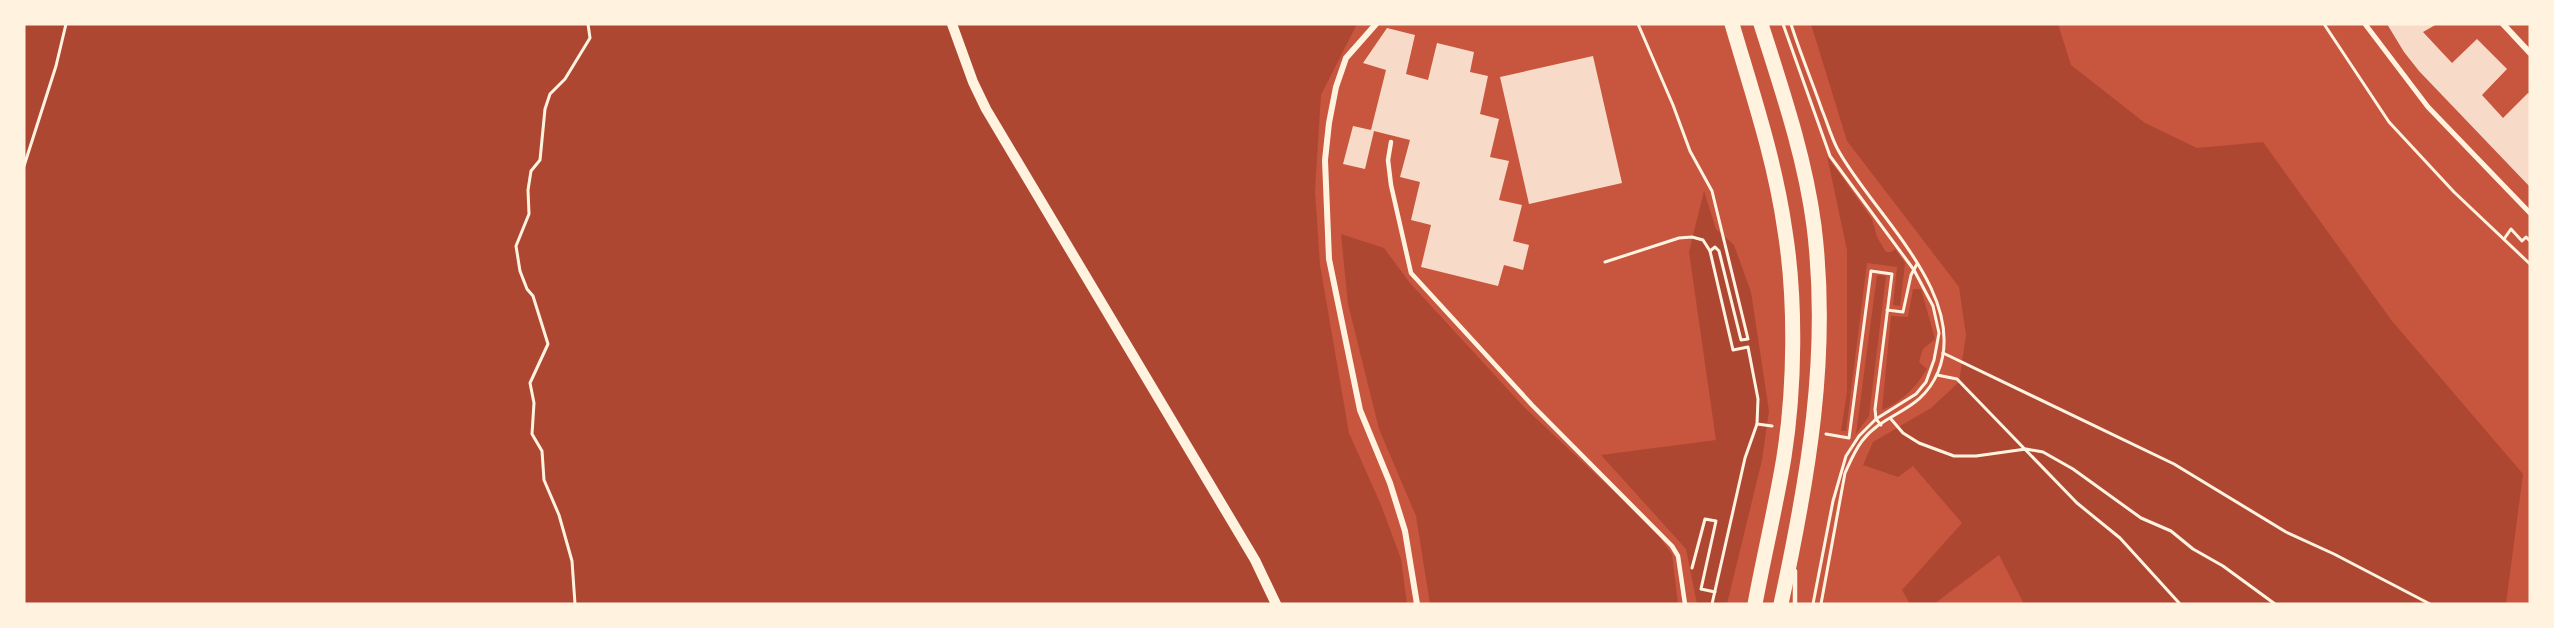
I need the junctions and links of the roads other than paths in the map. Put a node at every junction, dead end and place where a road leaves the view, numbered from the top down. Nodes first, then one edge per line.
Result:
1 (952, 24) edge
2 (1376, 24) edge
3 (1732, 24) edge
4 (1761, 24) edge
5 (2365, 24) edge
6 (2503, 24) edge
7 (2530, 53) edge
8 (1391, 142) dead end
9 (2530, 213) edge
10 (1794, 543) junction
11 (1276, 604) edge
12 (1417, 604) edge
13 (1685, 604) edge
14 (1755, 604) edge
15 (1781, 604) edge
16 (1795, 604) edge

1 - 11 street
2 - 12 street
3 - 14 main road
4 - 10 main road
5 - 9 street
6 - 7 street
8 - 13 lane
10 - 15 main road
10 - 16 lane

